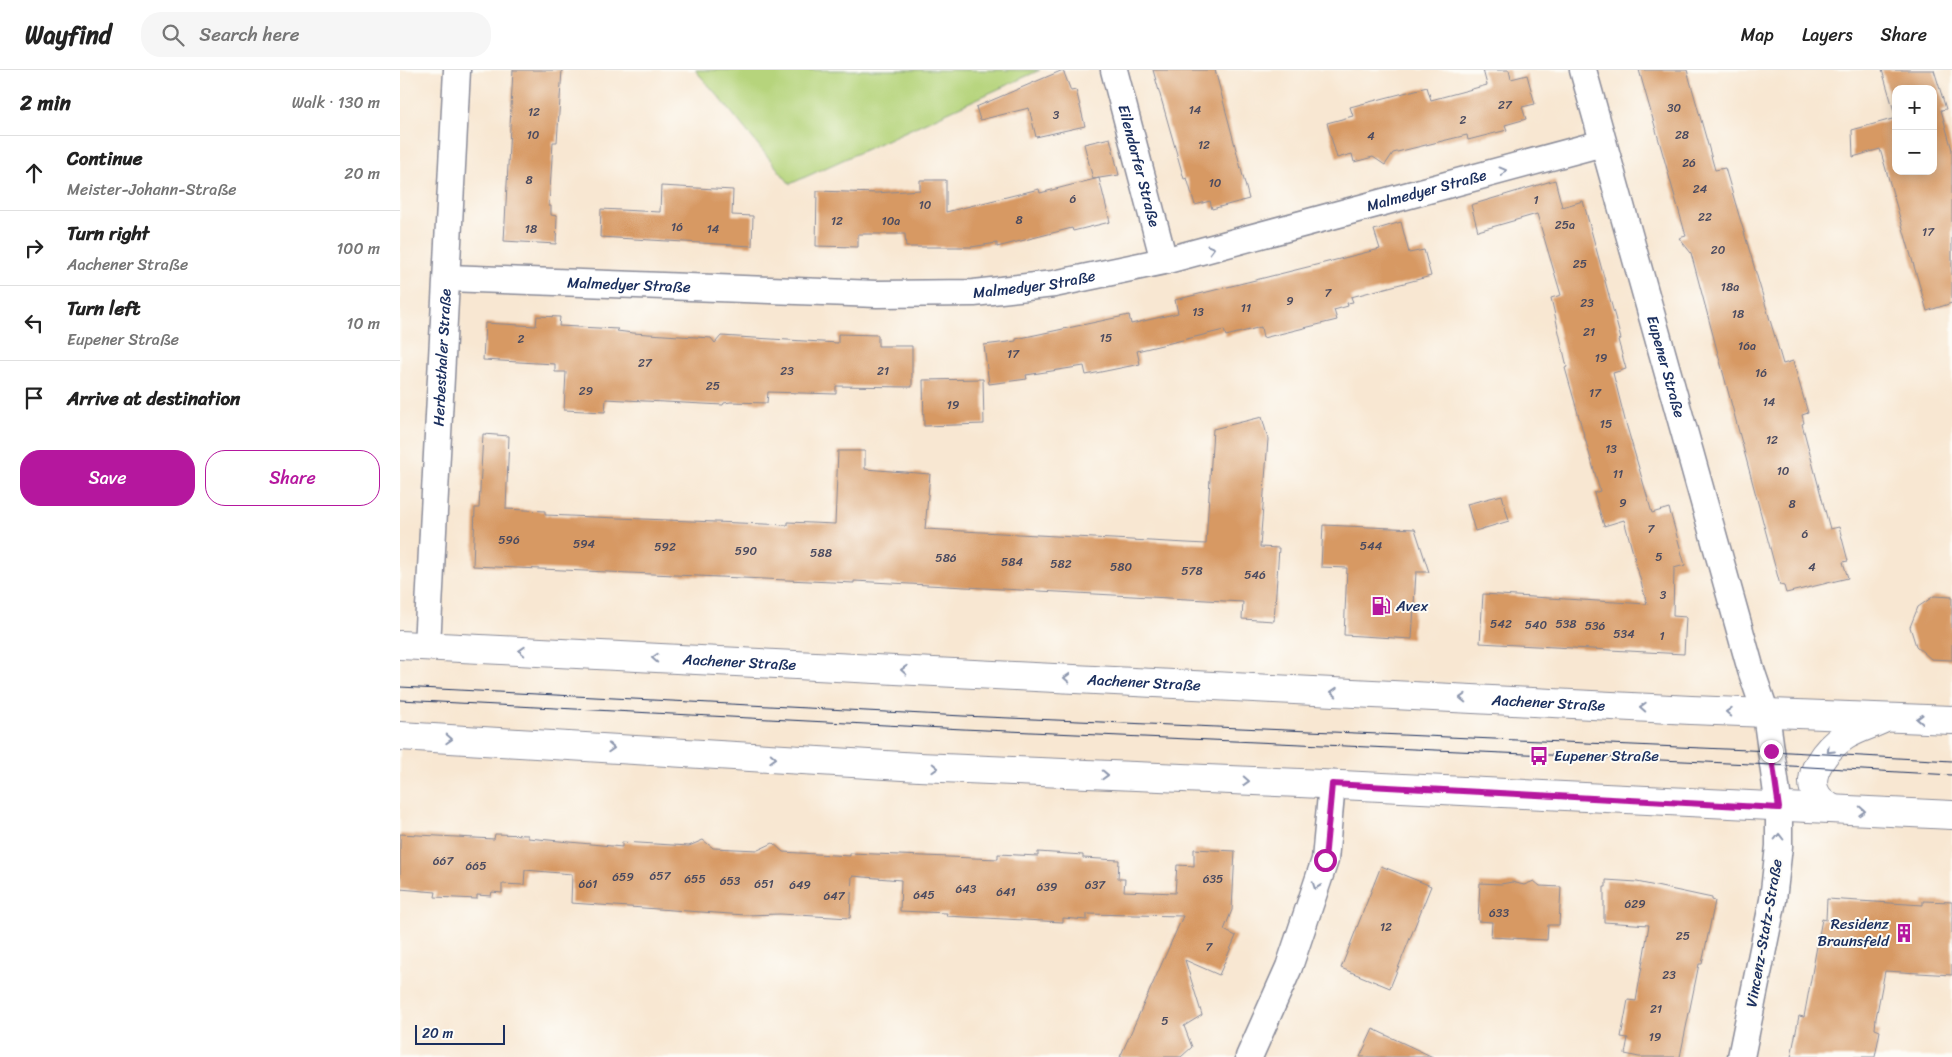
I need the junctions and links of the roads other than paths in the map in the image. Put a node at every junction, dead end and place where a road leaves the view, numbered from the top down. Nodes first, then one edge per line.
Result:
1 (457, 70) edge
2 (1114, 70) edge
3 (1583, 70) edge
4 (1603, 143) junction
5 (1164, 261) junction
6 (447, 278) junction
7 (400, 645) edge
8 (427, 646) junction
9 (1766, 714) junction
10 (1887, 718) junction
11 (1952, 720) edge
12 (400, 736) edge
13 (1332, 784) junction
14 (1779, 808) junction
15 (1833, 809) junction
16 (1952, 815) edge
17 (1249, 1057) edge
18 (1741, 1057) edge

1 - 6 street, Herbesthaler Straße
2 - 5 street, Eilendorfer Straße
3 - 4 street, Eupener Straße
5 -> 4 street, Malmedyer Straße
4 - 9 street, Eupener Straße
5 - 6 street, Malmedyer Straße
6 - 8 street, Herbesthaler Straße
7 - 8 main road, Aachener Straße
9 -> 8 main road, Aachener Straße
9 - 10 main road, Aachener Straße
9 - 14 street, Eupener Straße
11 -> 10 main road, Aachener Straße
10 -> 15 main road, Aachener Straße
12 -> 13 main road
13 - 14 main road
13 -> 17 street
14 - 15 main road
18 -> 14 street, Vincenz-Statz-Straße
15 -> 16 main road

